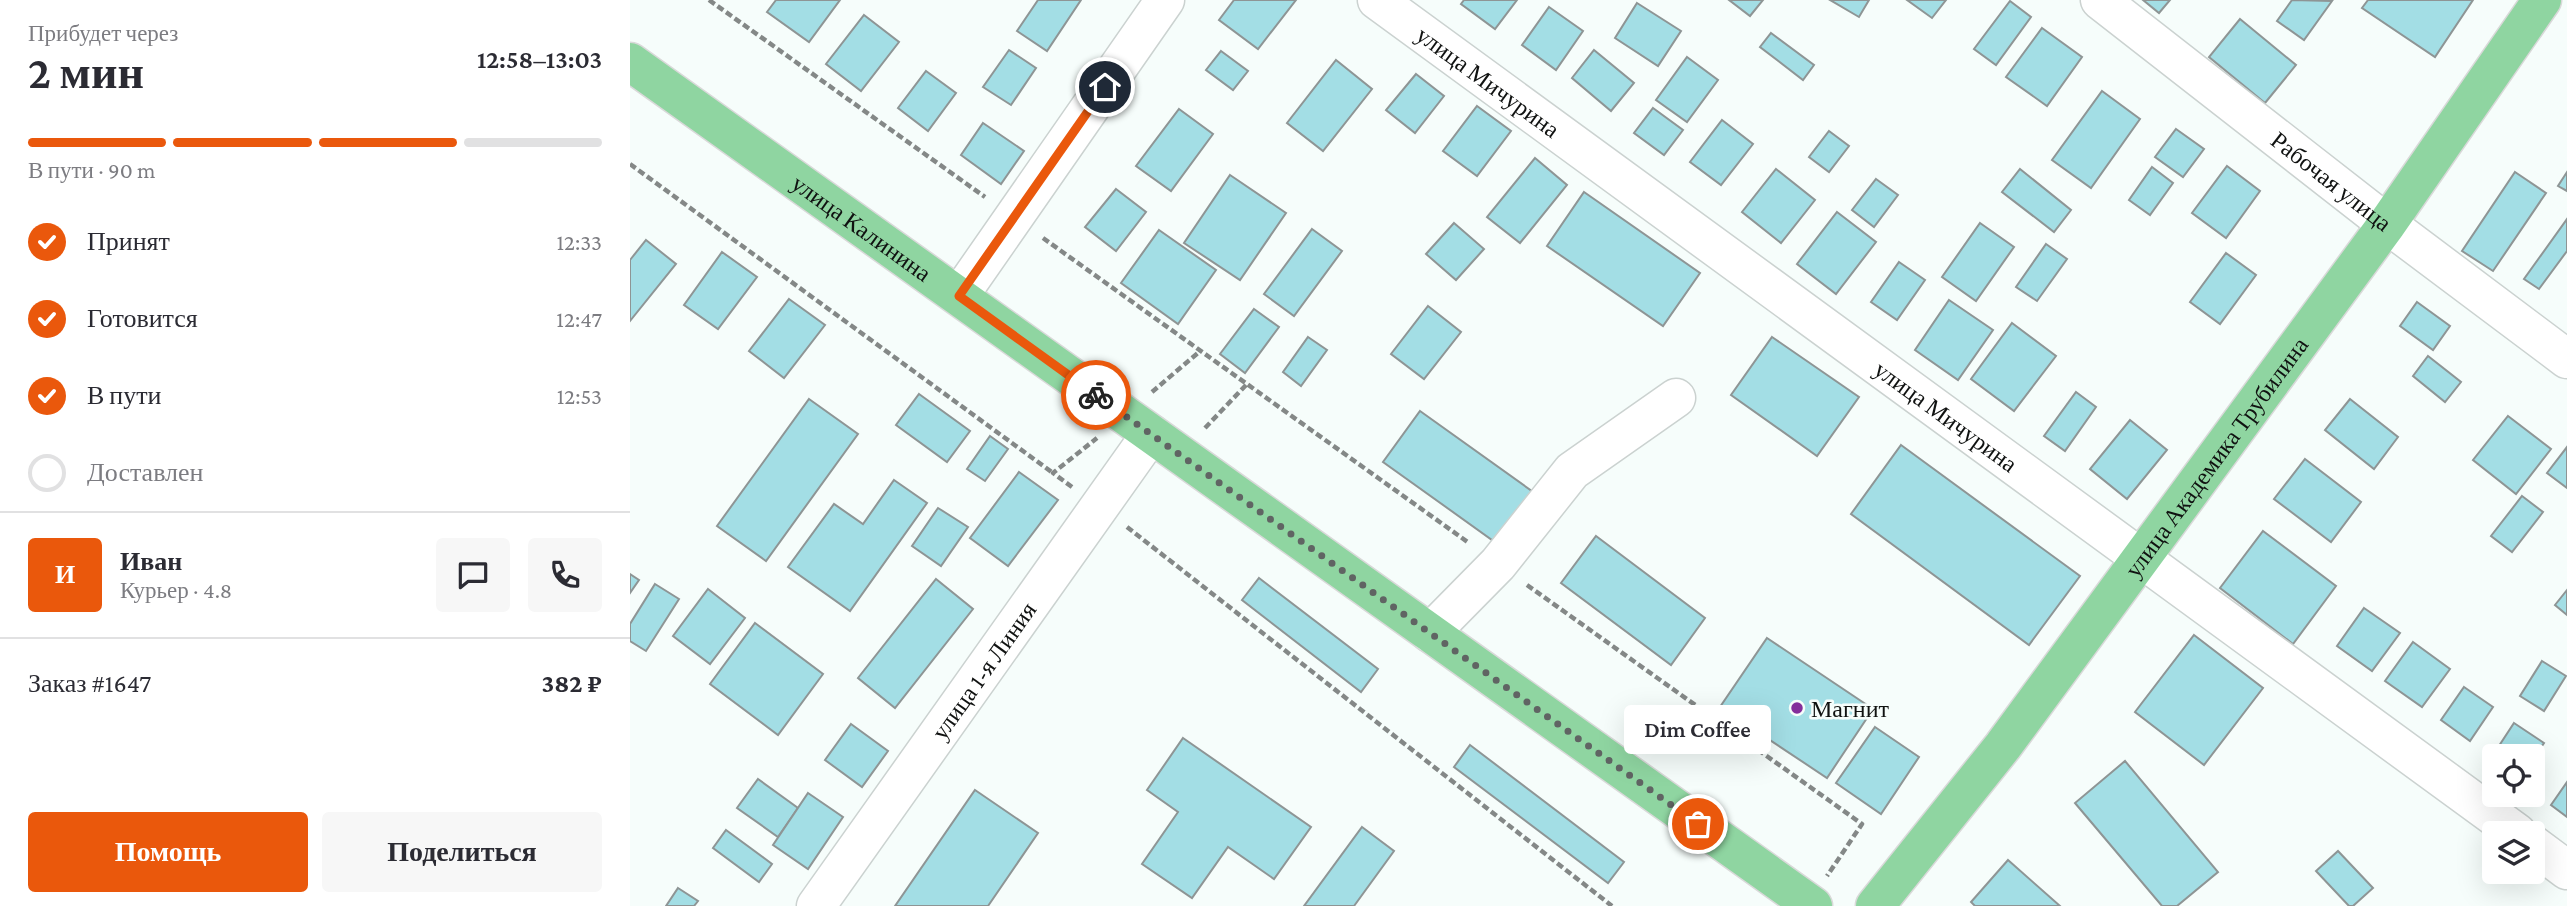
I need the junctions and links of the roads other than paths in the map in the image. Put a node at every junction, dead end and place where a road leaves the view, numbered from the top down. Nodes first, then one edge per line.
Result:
1 (1166, 0) edge
2 (1377, 0) edge
3 (2100, 0) edge
4 (2542, 0) edge
5 (630, 62) edge
6 (2387, 224) junction
7 (959, 296) junction
8 (2567, 359) edge
9 (1676, 398) dead end
10 (1138, 424) junction
11 (2141, 556) junction
12 (1430, 633) junction
13 (2501, 821) edge
14 (2545, 854) edge
15 (2567, 870) edge
16 (1811, 905) edge
17 (816, 906) edge
18 (1875, 906) edge

1 - 7 street
2 - 11 street, улица Мичурина
3 - 6 street, Рабочая улица
4 - 6 main road, улица Академика Трубилина
5 - 7 main road, улица Калинина
6 - 8 street, Рабочая улица
6 - 11 main road, улица Академика Трубилина
7 - 10 main road, улица Калинина
9 - 12 street
10 - 12 main road, улица Калинина
10 - 17 street, улица 1-я Линия
11 - 13 street, улица Мичурина
11 - 18 main road, улица Академика Трубилина
12 - 16 main road, улица Калинина
14 - 15 street

